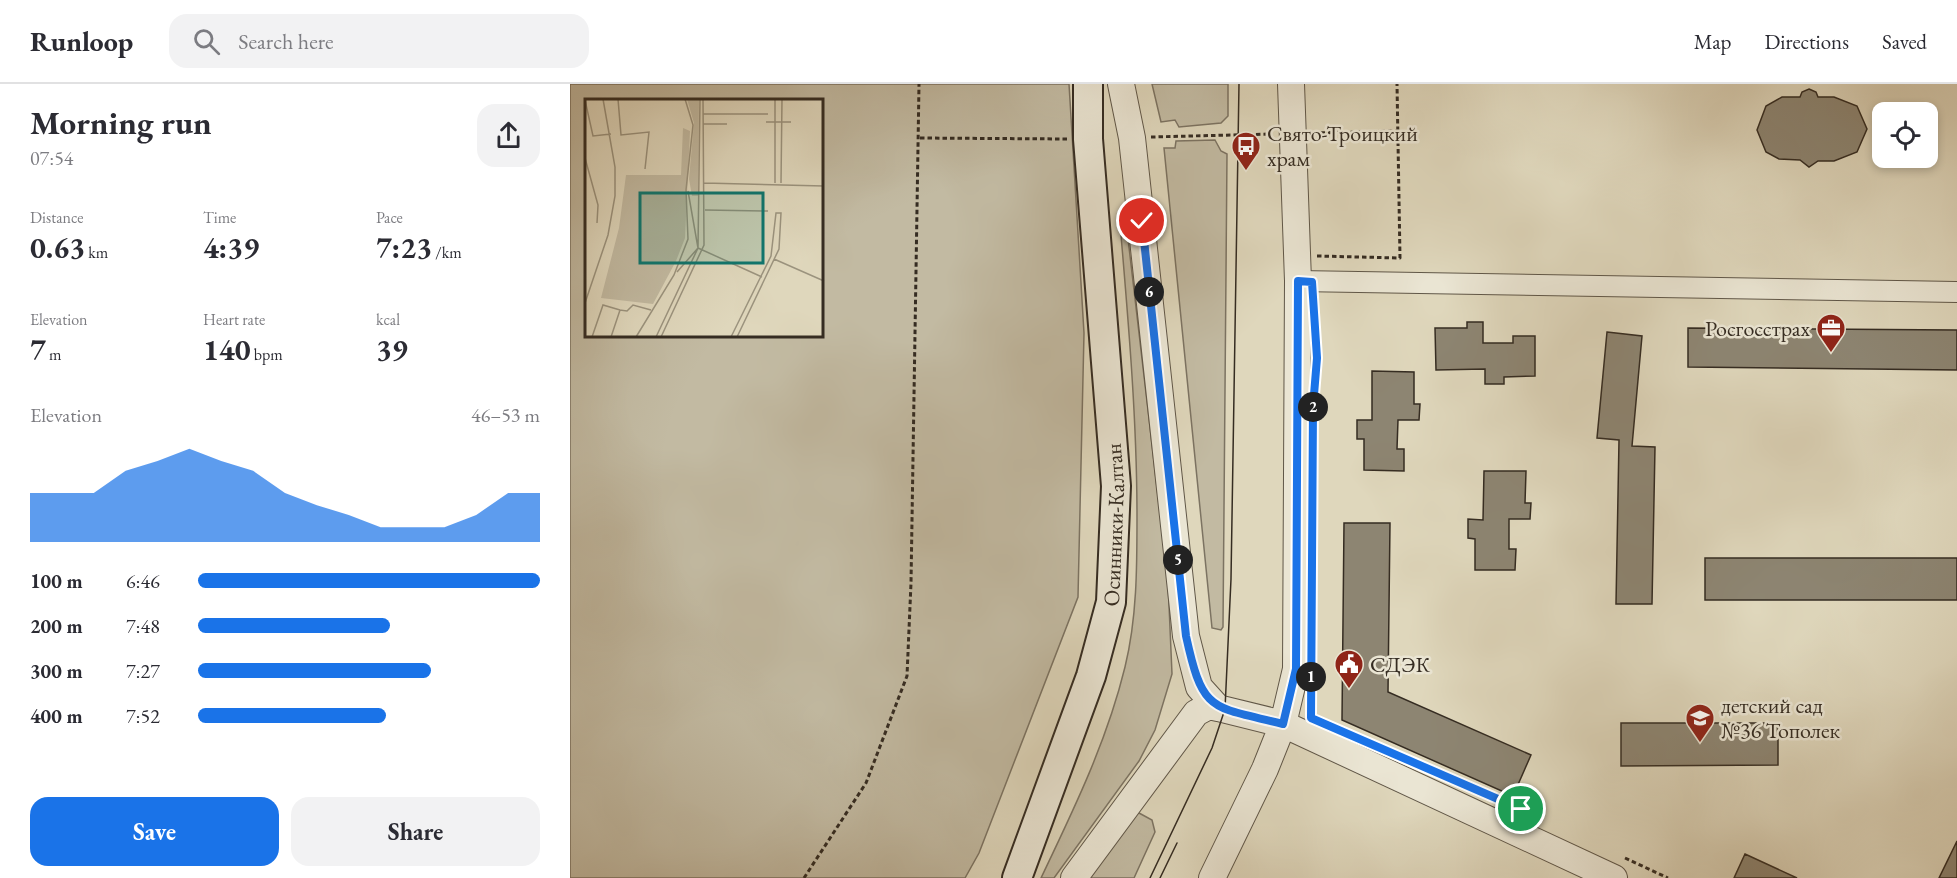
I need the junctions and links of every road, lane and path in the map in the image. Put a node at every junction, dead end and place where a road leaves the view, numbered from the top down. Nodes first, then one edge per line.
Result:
1 (919, 84) edge
2 (1088, 84) edge
3 (1121, 84) edge
4 (1291, 84) edge
5 (1397, 84) edge
6 (1399, 131) junction
7 (1292, 134) junction
8 (920, 138) junction
9 (1132, 138) junction
10 (1088, 139) junction
11 (1305, 281) junction
12 (1957, 292) edge
13 (1218, 708) junction
14 (1283, 724) junction
15 (1615, 866) edge
16 (804, 878) edge
17 (1017, 878) edge
18 (1074, 878) edge
19 (1212, 878) edge
20 (1668, 878) edge

1 - 8 path
2 - 10 main road, Осинники-Калтан
3 - 9 street
4 - 7 street
5 - 6 path
6 - 7 path
6 - 11 path
7 - 9 path
7 - 11 street
8 - 10 path
8 - 16 path
9 - 13 street
10 - 17 main road, Осинники-Калтан
11 - 12 street
11 - 14 street
13 - 14 street
13 - 18 street
14 - 15 street
14 - 19 street
15 - 20 path

